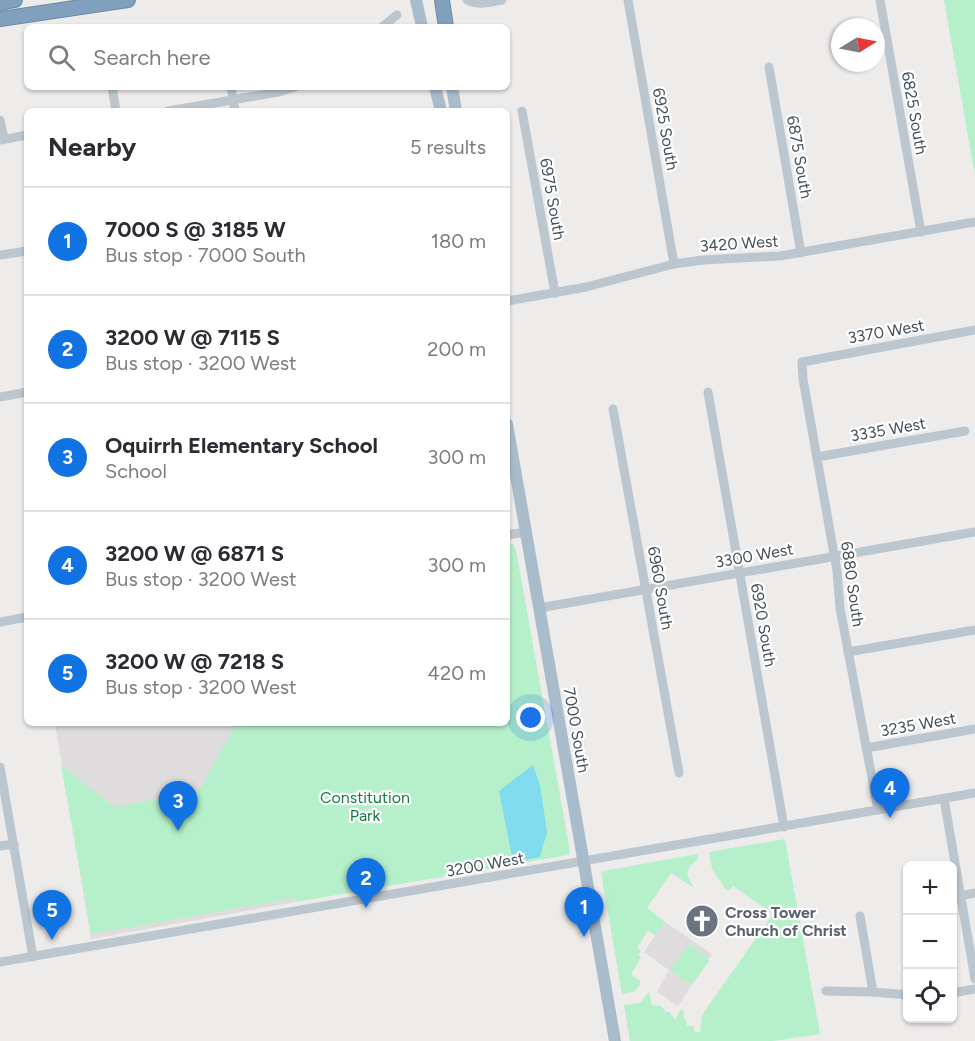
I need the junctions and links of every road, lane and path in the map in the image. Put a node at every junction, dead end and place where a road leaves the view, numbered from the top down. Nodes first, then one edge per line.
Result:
1 (15, 0) edge
2 (128, 0) edge
3 (417, 0) edge
4 (437, 0) edge
5 (442, 0) edge
6 (466, 0) edge
7 (502, 0) edge
8 (628, 0) edge
9 (880, 0) edge
10 (0, 3) edge
11 (397, 15) dead end
12 (0, 19) edge
13 (386, 24) edge
14 (421, 24) edge
15 (443, 24) edge
16 (444, 24) edge
17 (769, 67) dead end
18 (112, 90) edge
19 (231, 90) edge
20 (281, 90) edge
21 (436, 90) edge
22 (452, 90) edge
23 (233, 100) junction
24 (116, 108) edge
25 (186, 108) edge
26 (234, 108) edge
27 (440, 108) edge
28 (456, 108) edge
29 (522, 111) dead end
30 (0, 120) edge
31 (24, 136) edge
32 (2, 140) edge
33 (975, 222) edge
34 (921, 232) junction
35 (24, 251) edge
36 (801, 253) junction
37 (0, 255) edge
38 (674, 264) junction
39 (555, 293) junction
40 (510, 300) edge
41 (975, 330) edge
42 (802, 362) joint
43 (708, 392) dead end
44 (24, 393) edge
45 (0, 397) edge
46 (613, 409) dead end
47 (965, 431) dead end
48 (510, 441) edge
49 (817, 457) junction
50 (526, 532) junction
51 (975, 532) edge
52 (510, 535) edge
53 (834, 557) junction
54 (739, 573) junction
55 (646, 589) junction
56 (539, 608) junction
57 (24, 618) edge
58 (0, 622) edge
59 (975, 630) edge
60 (848, 652) junction
61 (975, 729) edge
62 (866, 748) junction
63 (0, 767) edge
64 (679, 773) dead end
65 (975, 793) edge
66 (944, 799) junction
67 (878, 810) junction
68 (784, 827) junction
69 (14, 844) junction
70 (0, 846) edge
71 (583, 862) junction
72 (975, 893) edge
73 (960, 896) junction
74 (860, 916) dead end
75 (33, 957) junction
76 (0, 962) edge
77 (975, 979) edge
78 (975, 990) edge
79 (826, 991) dead end
80 (873, 992) junction
81 (957, 992) edge
82 (903, 995) edge
83 (615, 1041) edge

1 - 10 highway
2 - 12 highway
3 - 14 main road
4 - 15 main road
5 - 16 highway
6 - 7 street
8 - 38 street, 6925 South
9 - 34 street, 6825 South
11 - 13 street
17 - 36 street, 6875 South
18 - 24 street
19 - 23 street
20 - 23 street
21 - 27 main road
22 - 28 main road
23 - 25 street
23 - 26 street
29 - 39 street, 6975 South
30 - 32 street
31 - 32 street
33 - 34 street, 3420 West
34 - 36 street, 3420 West
35 - 37 street
36 - 38 street, 3420 West
38 - 39 street, 3420 West
39 - 40 street, 3420 West
41 - 42 street, 3370 West
42 - 49 street, 6880 South
43 - 54 street, 6920 South
44 - 45 street
46 - 55 street, 6960 South
47 - 49 street, 3335 West
48 - 50 main road, 7000 South
49 - 53 street, 6880 South
50 - 52 street
50 - 56 main road, 7000 South
51 - 53 street, 3300 West
53 - 54 street, 3300 West
53 - 60 street, 6880 South
54 - 55 street, 3300 West
54 - 68 street, 6920 South
55 - 56 street, 3300 West
55 - 64 street, 6960 South
56 - 71 main road, 7000 South
57 - 58 street
59 - 60 street
60 - 62 street, 6880 South
61 - 62 street, 3235 West
62 - 67 street, 6880 South
63 - 69 street
65 - 66 street, 3200 West
66 - 67 street, 3200 West
66 - 73 street
67 - 68 street, 3200 West
68 - 71 street, 3200 West
69 - 70 street
69 - 75 street
71 - 75 street, 3200 West
71 - 83 main road, 7000 South
72 - 73 street
73 - 77 street
74 - 80 street
75 - 76 street, 3200 West
78 - 81 street
79 - 80 street
80 - 82 street

